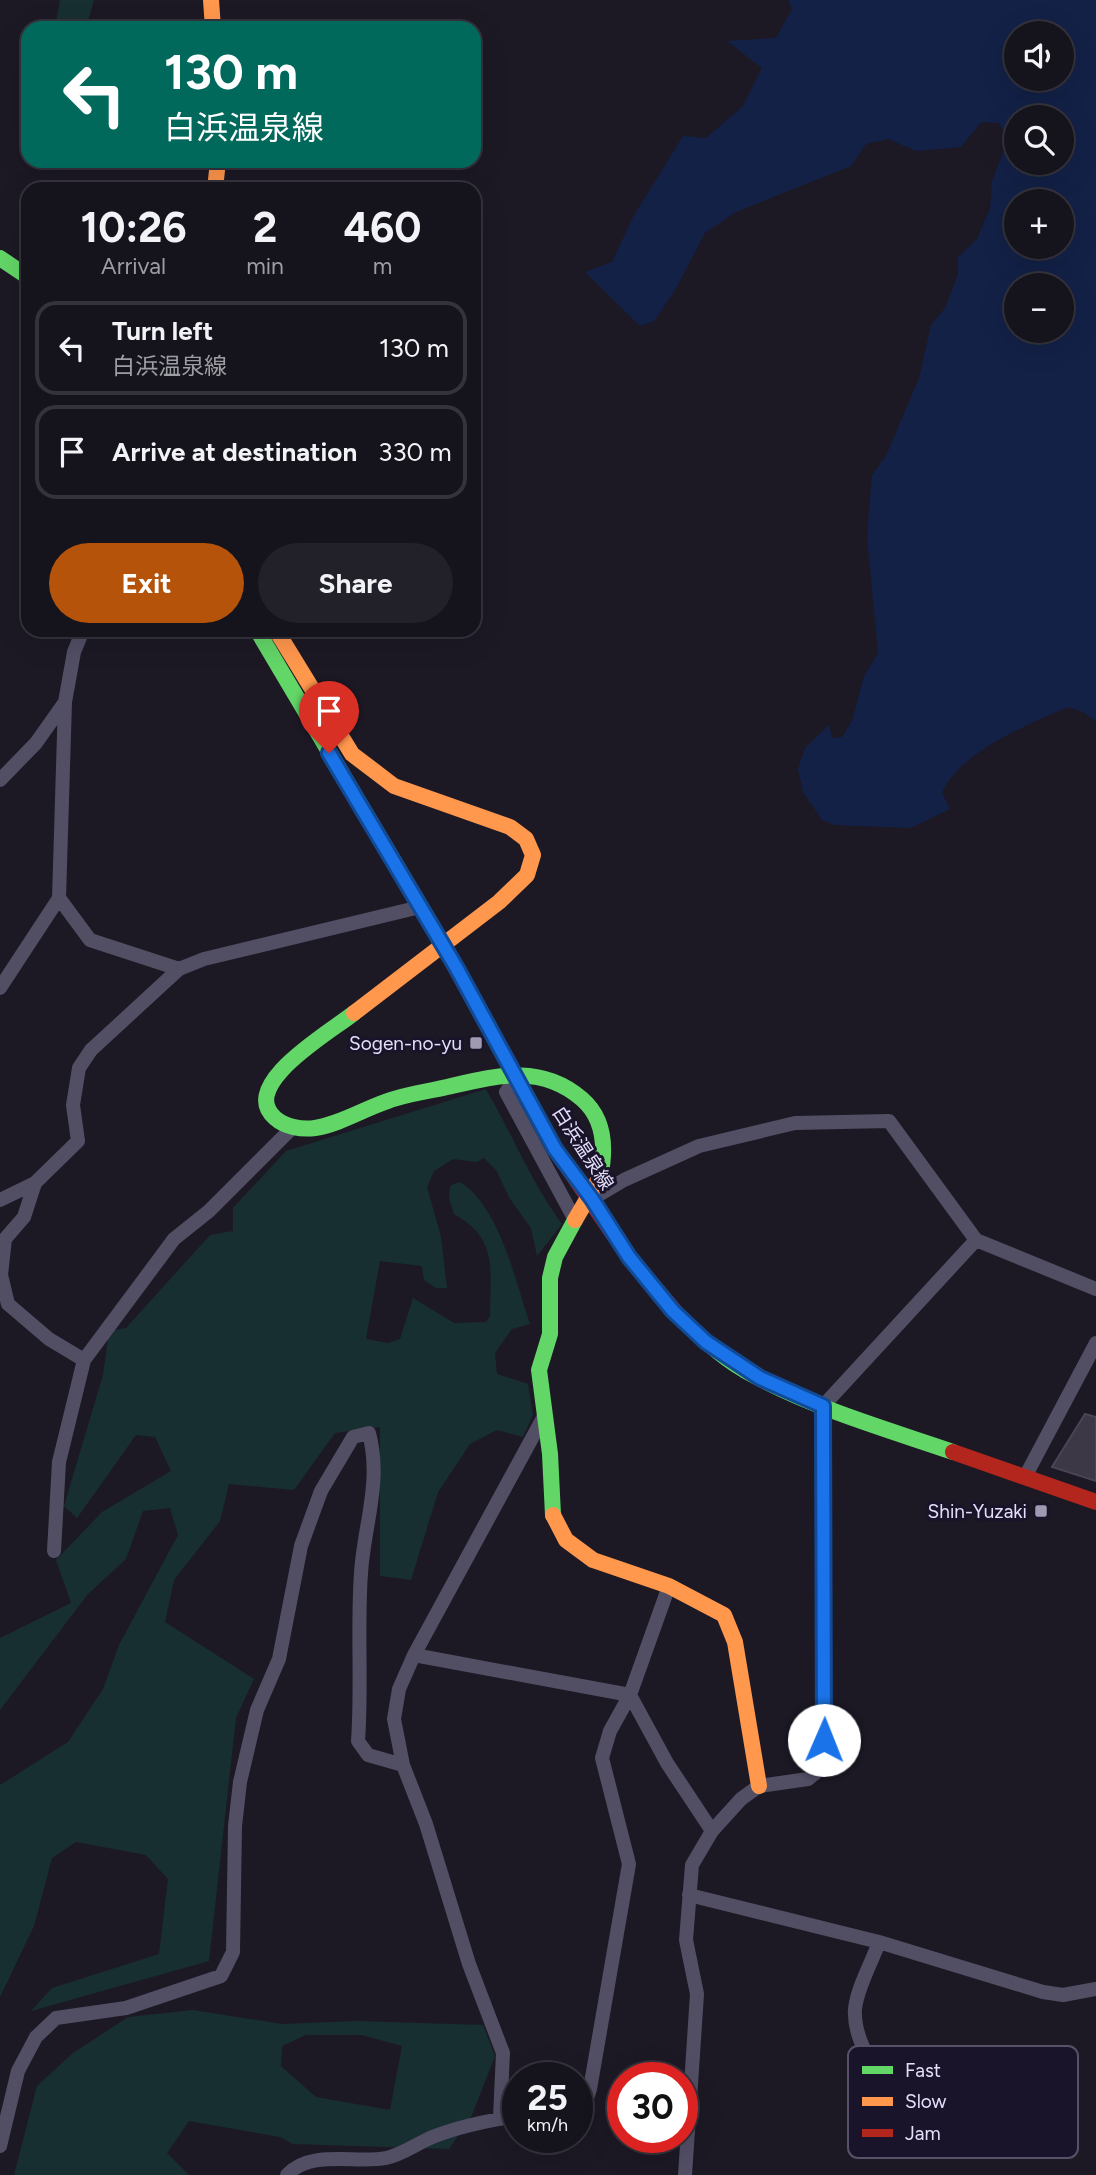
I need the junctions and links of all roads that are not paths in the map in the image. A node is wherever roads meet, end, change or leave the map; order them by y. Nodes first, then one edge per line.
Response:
1 (211, 0) edge
2 (212, 21) edge
3 (0, 258) edge
4 (21, 272) edge
5 (80, 637) edge
6 (261, 637) edge
7 (280, 637) edge
8 (65, 702) junction
9 (0, 780) edge
10 (59, 898) junction
11 (420, 907) junction
12 (179, 969) junction
13 (0, 988) edge
14 (515, 1075) junction
15 (292, 1128) junction
16 (36, 1182) junction
17 (592, 1199) junction
18 (0, 1200) edge
19 (575, 1220) junction
20 (976, 1240) junction
21 (1096, 1289) edge
22 (1096, 1343) edge
23 (84, 1360) junction
24 (823, 1406) junction
25 (542, 1418) junction
26 (1025, 1477) junction
27 (1096, 1502) edge
28 (54, 1551) dead end
29 (669, 1586) junction
30 (414, 1655) junction
31 (630, 1695) junction
32 (403, 1765) junction
33 (760, 1786) junction
34 (712, 1831) junction
35 (689, 1895) junction
36 (879, 1942) junction
37 (1096, 1989) edge
38 (864, 2046) edge
39 (593, 2072) edge
40 (500, 2117) joint
41 (0, 2146) edge
42 (287, 2175) edge
43 (685, 2175) edge

1 - 2 street
3 - 4 street
5 - 8 street
6 - 11 street, 白浜温泉線
7 - 15 street
8 - 9 street
8 - 10 street
10 - 12 street
10 - 13 street
11 - 12 street
11 - 14 street, 白浜温泉線, bridge
12 - 16 street
14 - 15 street
14 - 17 street, 白浜温泉線
14 - 19 street
14 - 19 street, bridge
15 - 23 street
16 - 18 street
16 - 23 street
17 - 20 street
17 - 24 street, 白浜温泉線
19 - 25 street
20 - 21 street
20 - 24 street
22 - 26 street
23 - 28 street
24 - 26 street, 白浜温泉線
24 - 33 street
25 - 29 street
25 - 30 street
26 - 27 street, 白浜温泉線
29 - 31 street
29 - 33 street
30 - 31 street
30 - 32 street
31 - 34 street
31 - 39 street
32 - 40 street
32 - 41 street
33 - 34 street
34 - 35 street
35 - 36 street
35 - 43 street
36 - 37 street
36 - 38 street
40 - 42 street

